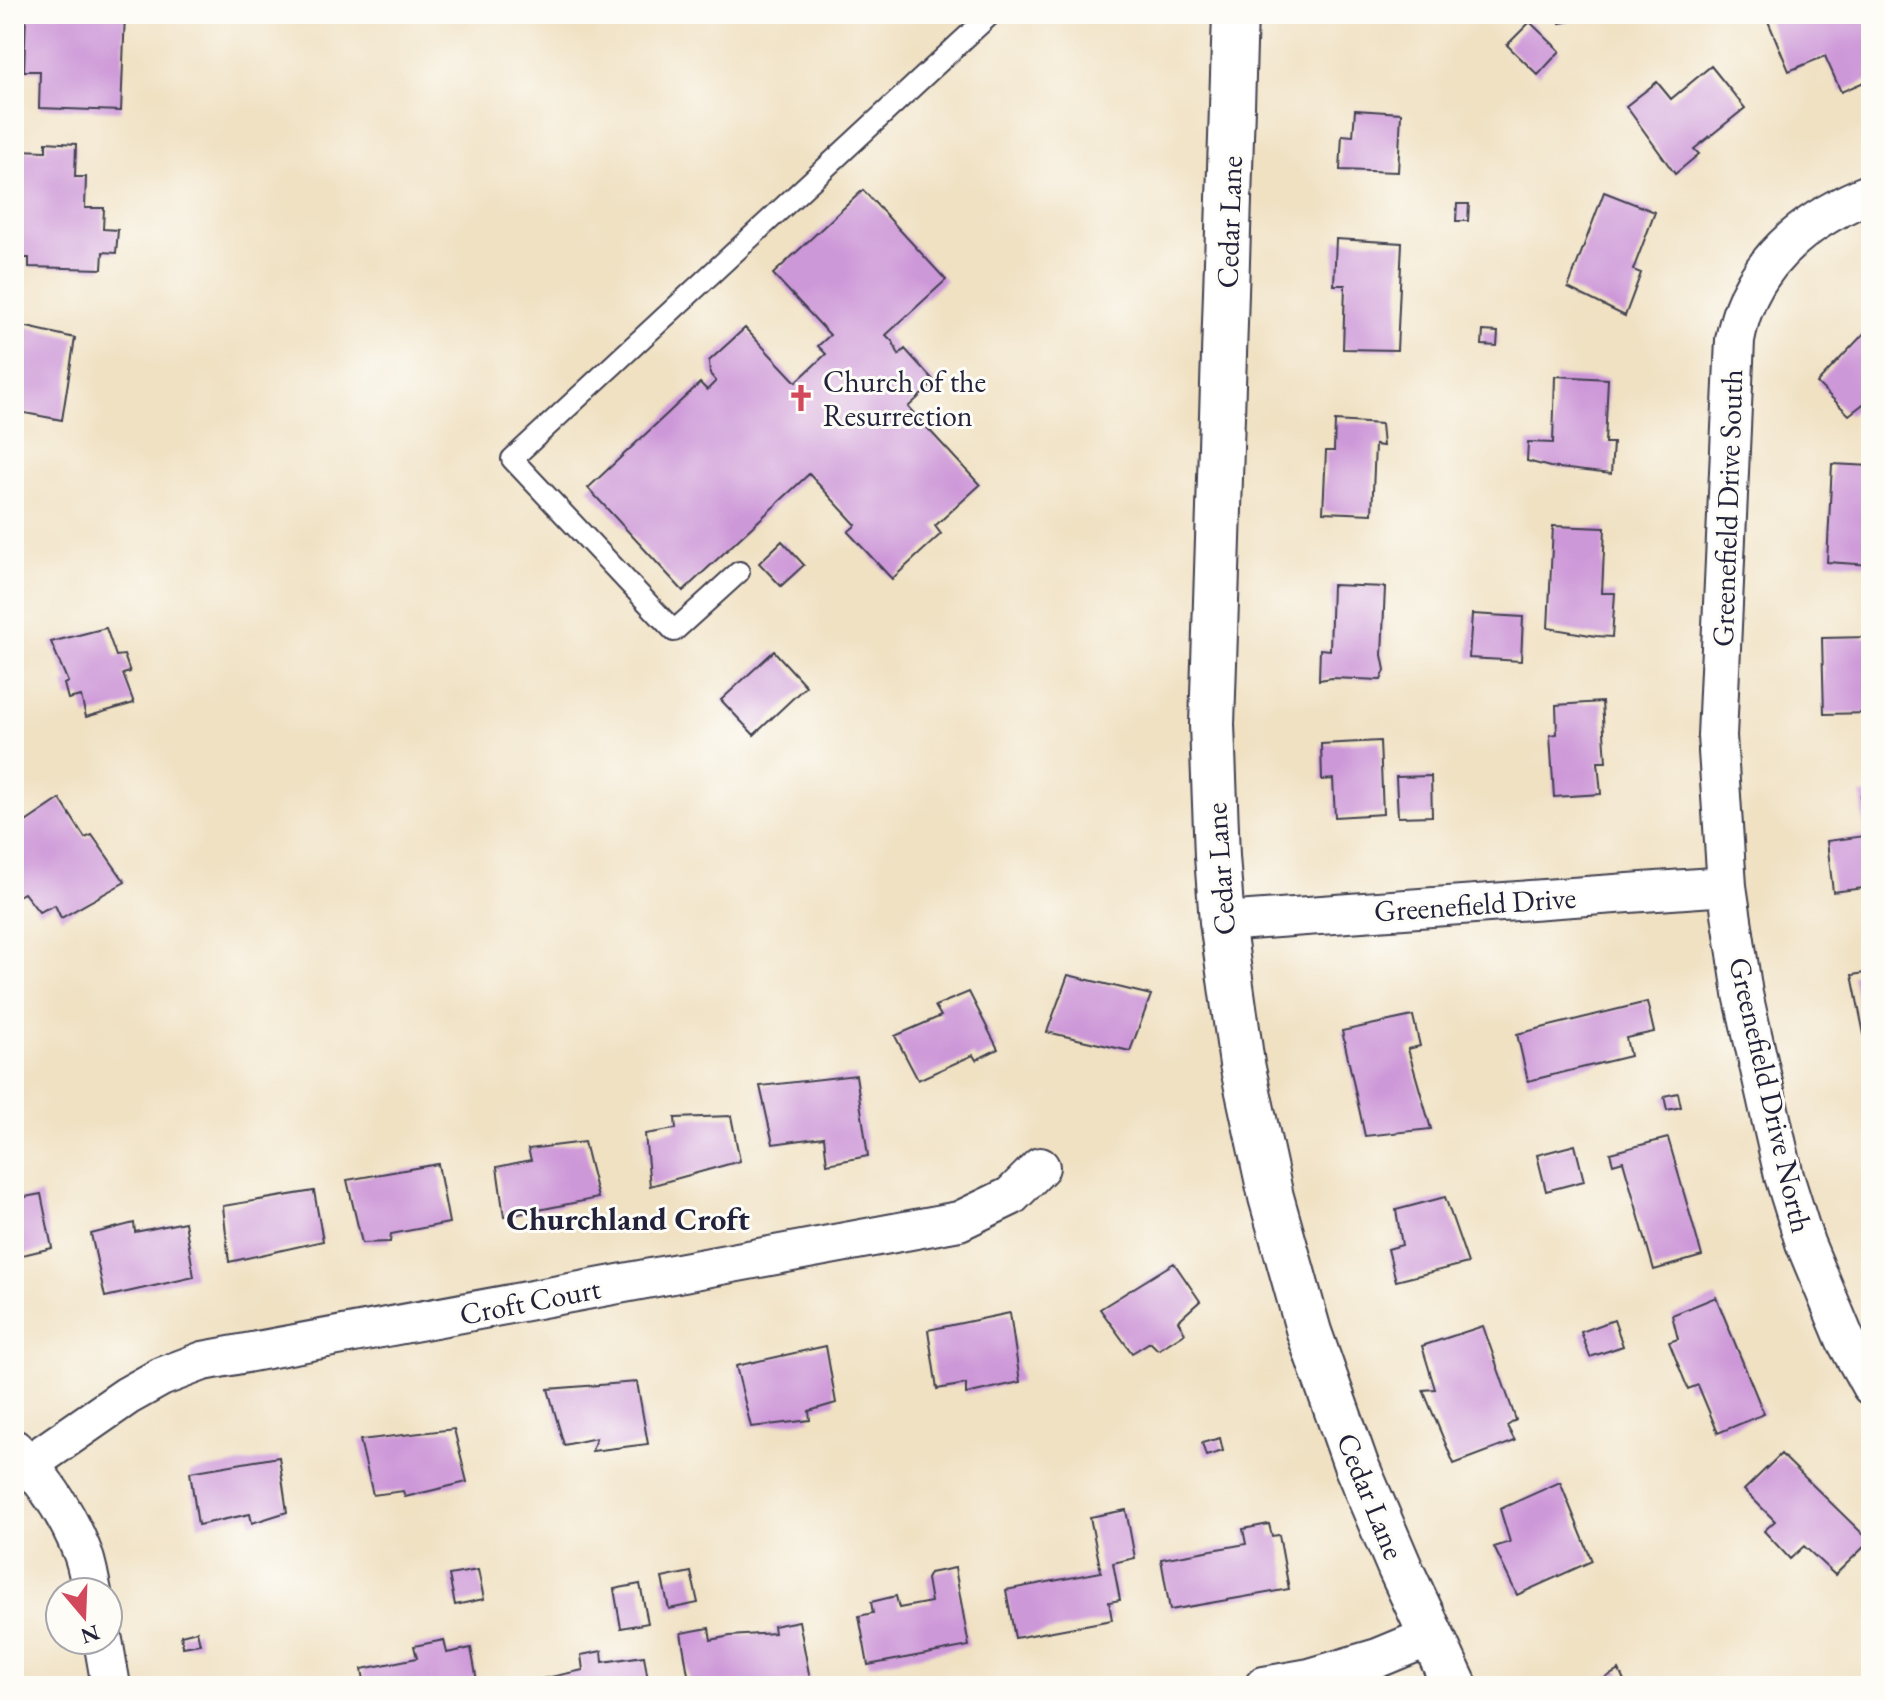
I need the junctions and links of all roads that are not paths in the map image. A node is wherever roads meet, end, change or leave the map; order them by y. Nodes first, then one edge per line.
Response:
1 (991, 14) edge
2 (1235, 14) edge
3 (1871, 193) edge
4 (739, 572) dead end
5 (1727, 886) junction
6 (1222, 922) junction
7 (1040, 1167) dead end
8 (1871, 1386) edge
9 (22, 1456) edge
10 (88, 1576) edge
11 (1431, 1636) junction
12 (106, 1656) edge
13 (111, 1686) edge
14 (1264, 1686) edge
15 (1455, 1686) edge

1 - 4 lane
2 - 6 main road, Cedar Lane
3 - 5 street, Greenefield Drive South
5 - 6 street, Greenefield Drive
5 - 8 street, Greenefield Drive North
6 - 11 main road, Cedar Lane
7 - 9 street, Croft Court
9 - 10 street
11 - 14 street
11 - 15 main road, Cedar Lane
12 - 13 street

